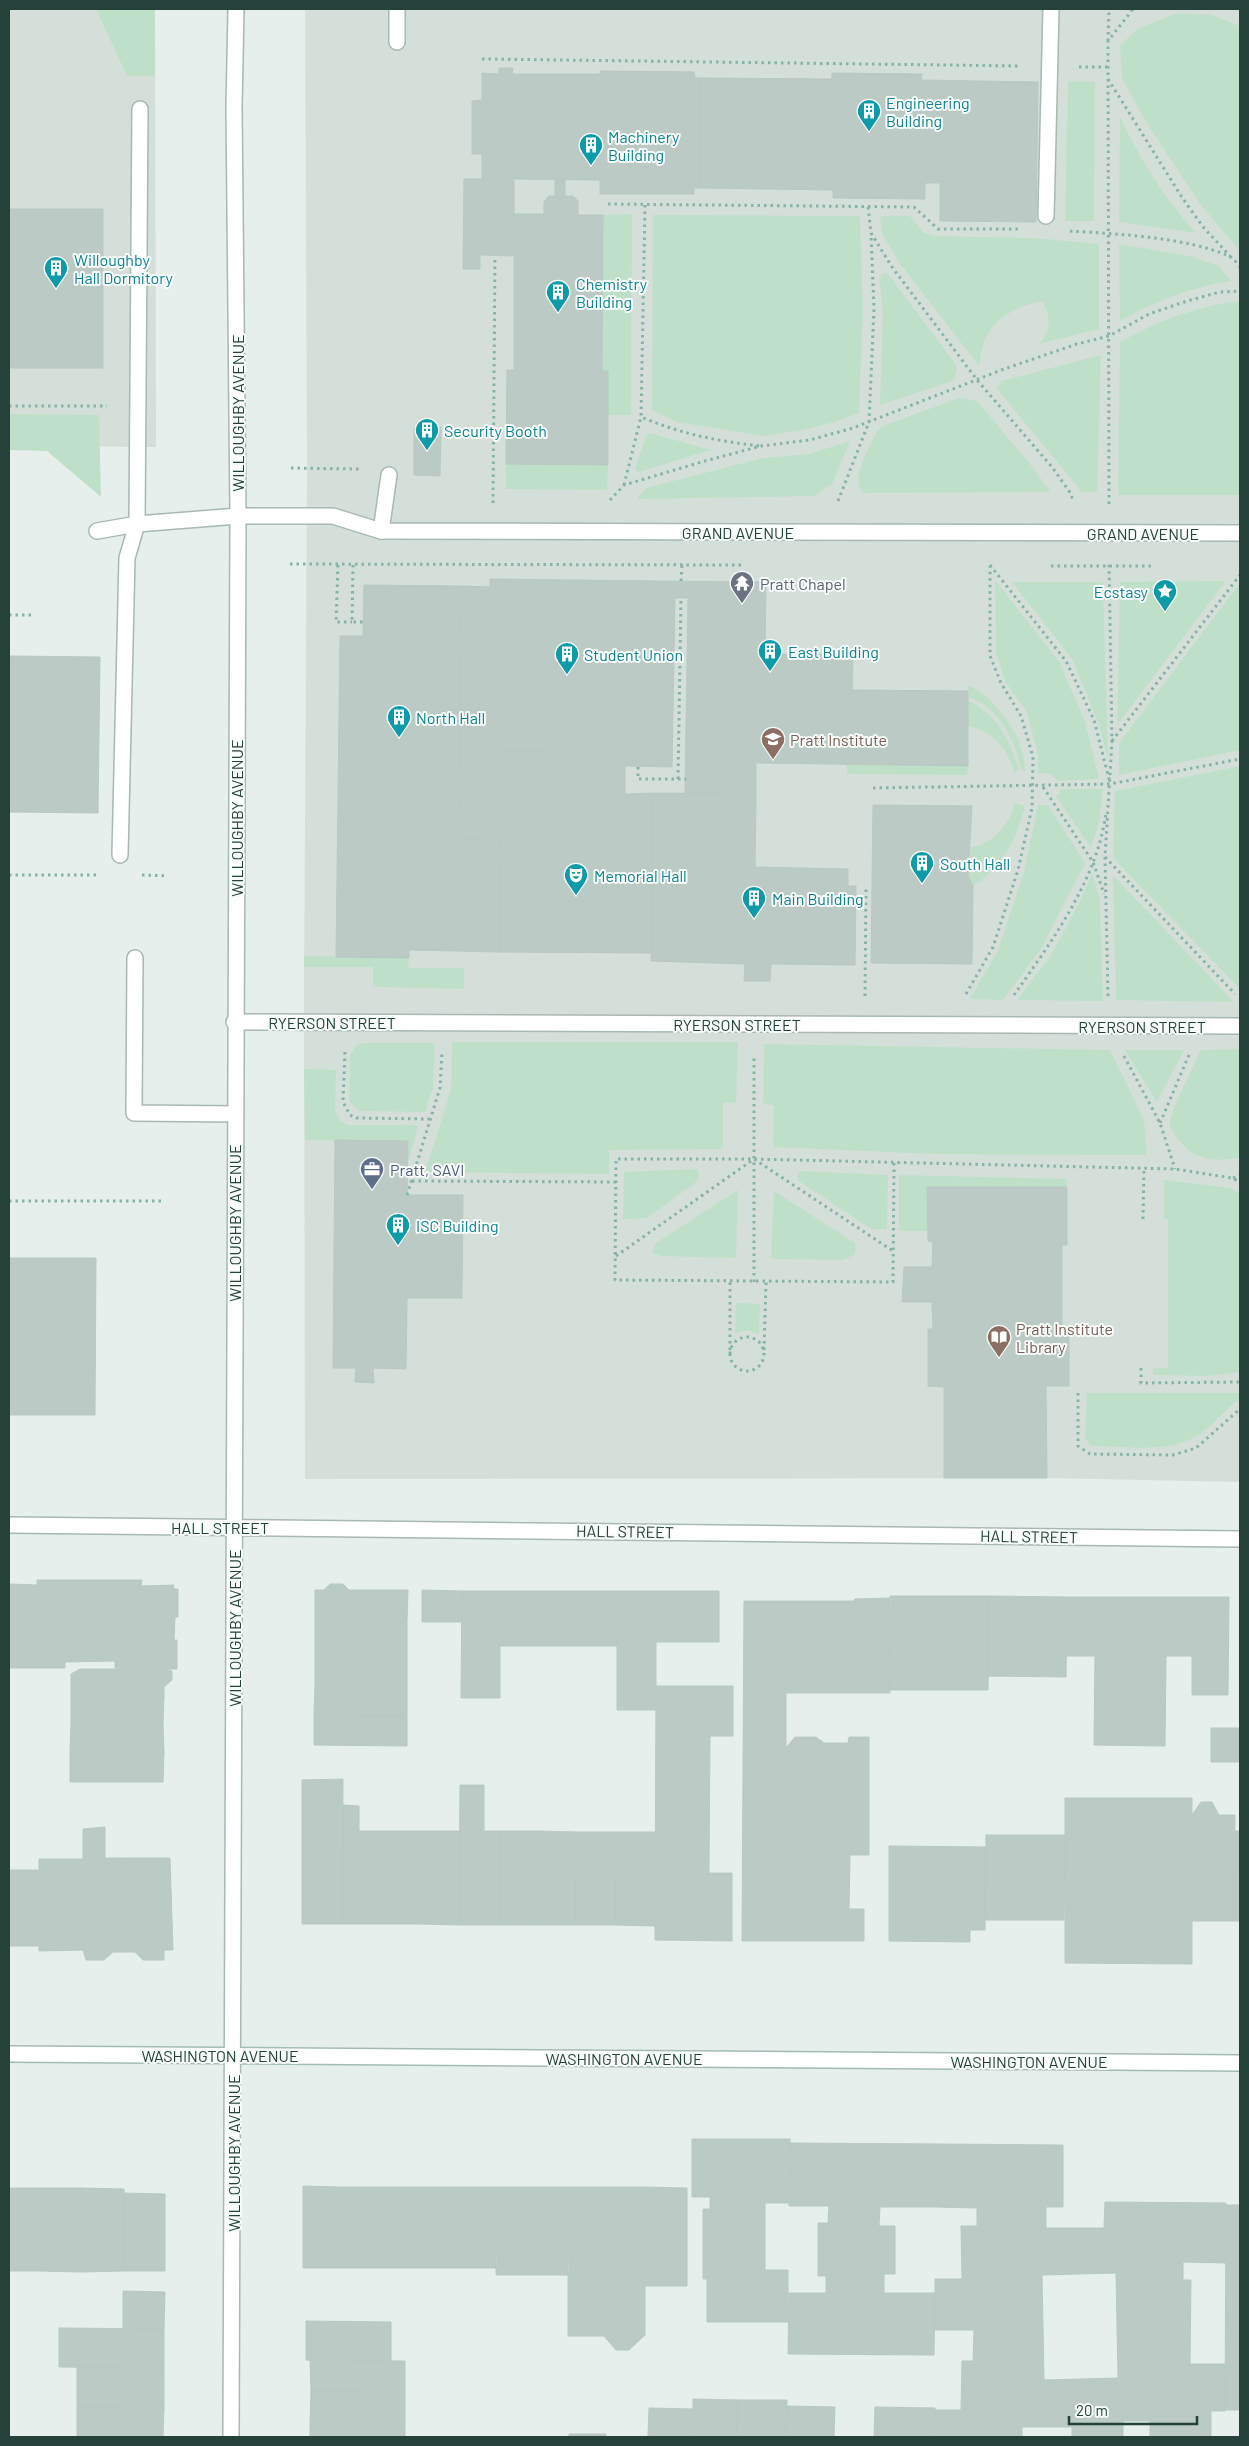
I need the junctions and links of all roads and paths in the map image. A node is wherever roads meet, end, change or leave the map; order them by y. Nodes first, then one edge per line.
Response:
1 (236, 9) edge
2 (397, 9) edge
3 (1051, 9) edge
4 (1109, 9) edge
5 (1133, 9) edge
6 (1108, 41) junction
7 (397, 42) dead end
8 (482, 58) dead end
9 (1050, 66) junction
10 (1108, 67) junction
11 (140, 109) dead end
12 (608, 204) dead end
13 (644, 205) junction
14 (1046, 216) dead end
15 (871, 233) junction
16 (495, 256) dead end
17 (1231, 257) dead end
18 (1240, 291) edge
19 (977, 380) junction
20 (9, 406) edge
21 (138, 406) junction
22 (641, 416) junction
23 (870, 422) junction
24 (761, 446) junction
25 (291, 468) dead end
26 (360, 469) dead end
27 (389, 475) dead end
28 (624, 485) junction
29 (608, 502) dead end
30 (493, 506) dead end
31 (1076, 506) dead end
32 (835, 510) dead end
33 (238, 516) junction
34 (136, 524) junction
35 (97, 531) dead end
36 (381, 531) junction
37 (1240, 533) edge
38 (290, 564) dead end
39 (338, 565) junction
40 (353, 565) junction
41 (682, 565) junction
42 (748, 565) dead end
43 (980, 565) dead end
44 (990, 565) junction
45 (995, 565) dead end
46 (1050, 566) dead end
47 (1156, 566) dead end
48 (1240, 575) edge
49 (681, 581) dead end
50 (681, 598) dead end
51 (9, 615) edge
52 (33, 615) dead end
53 (352, 622) junction
54 (363, 622) dead end
55 (1112, 741) dead end
56 (1240, 758) edge
57 (638, 767) dead end
58 (678, 779) junction
59 (686, 779) dead end
60 (1110, 784) junction
61 (1033, 786) junction
62 (1043, 787) junction
63 (873, 788) dead end
64 (120, 855) dead end
65 (1105, 857) dead end
66 (1093, 862) junction
67 (9, 875) edge
68 (106, 875) dead end
69 (136, 875) dead end
70 (168, 876) dead end
71 (866, 886) dead end
72 (1106, 898) dead end
73 (135, 958) dead end
74 (964, 997) dead end
75 (1011, 999) dead end
76 (1240, 1000) edge
77 (865, 1004) dead end
78 (234, 1022) junction
79 (346, 1022) junction
80 (1108, 1026) junction
81 (1201, 1026) junction
82 (1240, 1026) edge
83 (754, 1049) dead end
84 (442, 1060) dead end
85 (234, 1114) junction
86 (430, 1119) junction
87 (1160, 1123) junction
88 (754, 1159) junction
89 (894, 1163) junction
90 (1144, 1168) junction
91 (1175, 1169) junction
92 (1240, 1175) edge
93 (1232, 1178) junction
94 (412, 1181) junction
95 (616, 1182) junction
96 (1240, 1182) edge
97 (407, 1195) dead end
98 (9, 1201) edge
99 (164, 1201) dead end
100 (1143, 1219) dead end
101 (893, 1251) junction
102 (615, 1256) junction
103 (730, 1282) junction
104 (754, 1282) junction
105 (766, 1282) junction
106 (730, 1353) junction
107 (764, 1356) junction
108 (1141, 1368) dead end
109 (1240, 1382) edge
110 (1078, 1393) dead end
111 (1240, 1409) edge
112 (9, 1525) edge
113 (234, 1527) junction
114 (1240, 1539) edge
115 (9, 2054) edge
116 (233, 2055) junction
117 (1240, 2063) edge
118 (232, 2437) edge

1 - 33 street, WILLOUGHBY AVENUE
2 - 7 street
3 - 9 street
4 - 6 path
5 - 6 path
6 - 10 path
8 - 9 path
9 - 10 path
9 - 14 street
10 - 17 path
11 - 21 street
12 - 13 path
13 - 15 path
13 - 22 path
15 - 19 path
15 - 23 path
16 - 30 path
18 - 19 path
19 - 23 path
19 - 31 path
20 - 21 path
21 - 34 street
22 - 24 path
22 - 28 path
23 - 24 path
23 - 32 path
24 - 28 path
25 - 26 path
27 - 36 street
28 - 29 path
33 - 34 street, GRAND AVENUE
33 - 36 street, GRAND AVENUE
33 - 78 street, WILLOUGHBY AVENUE
34 - 35 street, GRAND AVENUE
34 - 64 street
36 - 37 street, GRAND AVENUE
38 - 39 path
39 - 40 path
39 - 53 path
40 - 41 path
40 - 53 path
41 - 42 path
41 - 49 path
43 - 44 path
44 - 45 path
44 - 60 path
44 - 61 path
46 - 47 path
48 - 55 path
50 - 58 path
51 - 52 path
53 - 54 path
56 - 60 path
57 - 58 path
58 - 59 path
60 - 62 path
60 - 66 path
61 - 62 path
61 - 63 path
61 - 74 path
62 - 66 path
65 - 76 path
66 - 72 path
66 - 75 path
67 - 68 path
69 - 70 path
71 - 77 path
73 - 85 street
78 - 79 street, RYERSON STREET
78 - 85 street, WILLOUGHBY AVENUE
79 - 80 street, RYERSON STREET
79 - 86 path
80 - 81 street, RYERSON STREET
80 - 87 path
81 - 82 street, RYERSON STREET
81 - 87 path
83 - 88 path
84 - 86 path
85 - 113 street, WILLOUGHBY AVENUE
86 - 94 path
87 - 91 path
88 - 89 path
88 - 95 path
88 - 101 path
88 - 102 path
88 - 104 path
89 - 90 path
89 - 101 path
90 - 91 path
90 - 100 path
91 - 93 path
92 - 93 path
93 - 96 path
94 - 95 path
94 - 97 path
95 - 102 path
98 - 99 path
101 - 105 path
102 - 103 path
103 - 104 path
103 - 106 path
104 - 105 path
105 - 107 path
106 - 107 path
106 - 107 path
108 - 109 path
110 - 111 path
112 - 113 street, HALL STREET
113 - 114 street, HALL STREET
113 - 116 street, WILLOUGHBY AVENUE
115 - 116 street, WASHINGTON AVENUE
116 - 117 street, WASHINGTON AVENUE
116 - 118 street, WILLOUGHBY AVENUE

